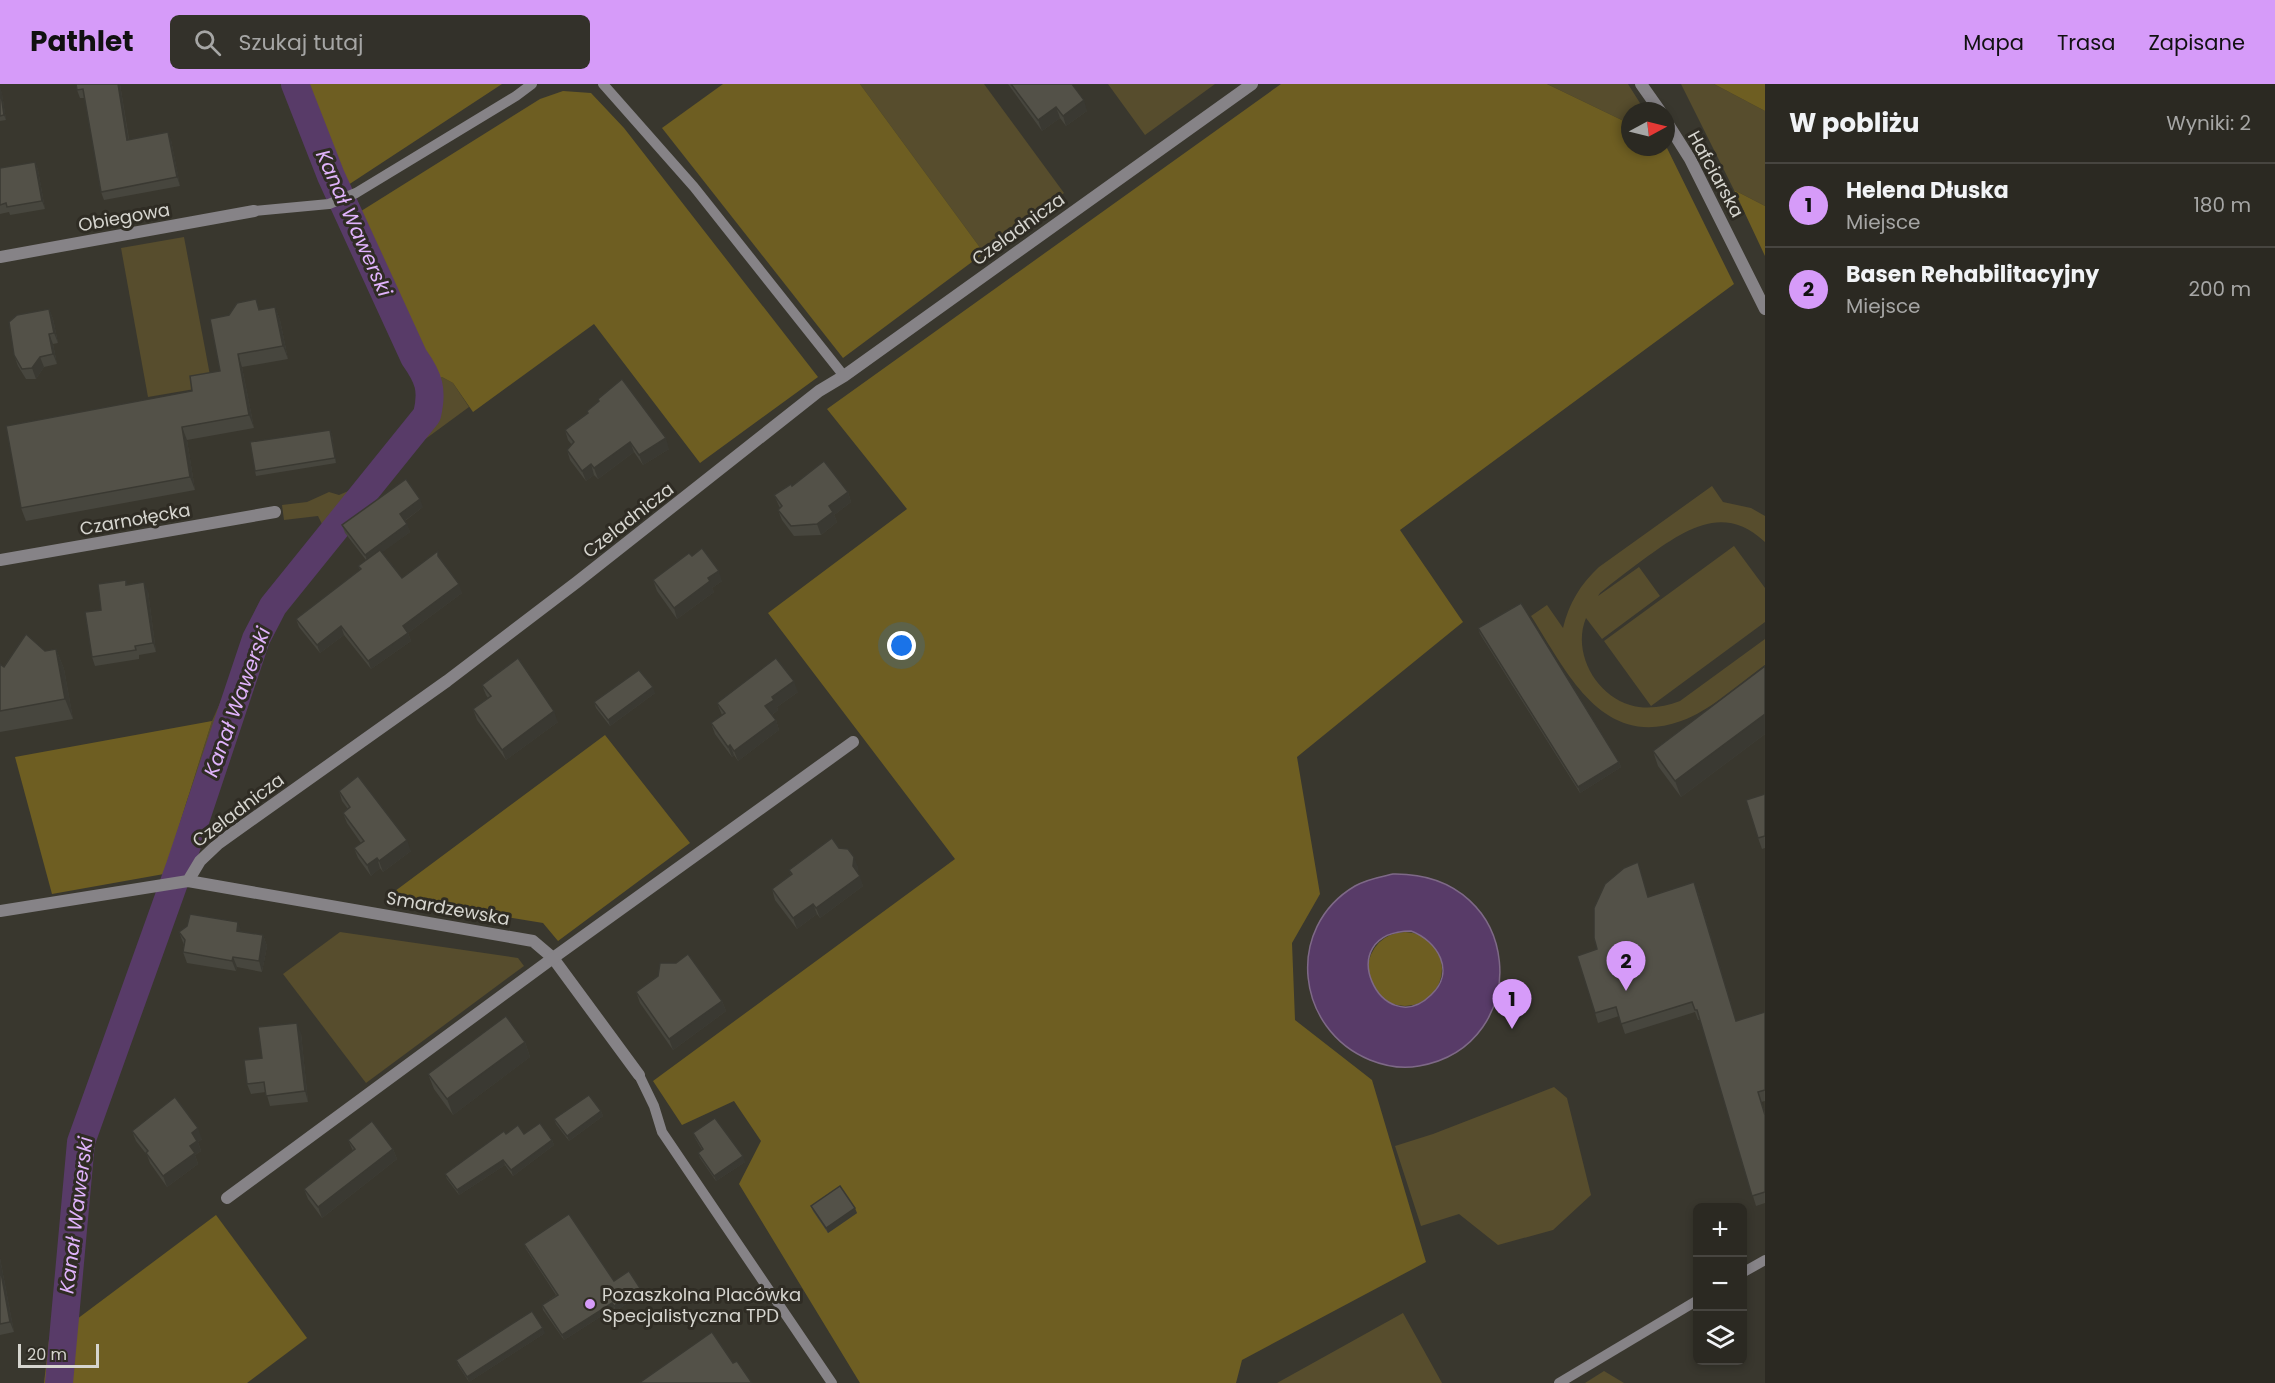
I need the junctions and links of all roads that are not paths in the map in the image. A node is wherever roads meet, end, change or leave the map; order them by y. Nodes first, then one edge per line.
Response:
1 (532, 84) edge
2 (603, 84) edge
3 (1252, 84) edge
4 (1641, 84) edge
5 (1653, 102) edge
6 (1675, 135) edge
7 (254, 211) joint
8 (0, 257) edge
9 (1765, 309) edge
10 (844, 376) junction
11 (275, 512) dead end
12 (0, 560) edge
13 (853, 742) dead end
14 (184, 882) junction
15 (0, 911) edge
16 (553, 958) junction
17 (639, 1075) joint
18 (227, 1198) dead end
19 (1765, 1260) edge
20 (1747, 1271) edge
21 (1693, 1303) edge
22 (832, 1383) edge
23 (1559, 1383) edge

1 - 7 lane
2 - 10 lane
3 - 10 street, Czeladnicza
4 - 5 street
6 - 9 street, Hafciarska
7 - 8 street, Obiegowa
10 - 14 street, Czeladnicza
11 - 12 street, Czarnołęcka
13 - 16 street
14 - 15 street
14 - 16 street, Smardzewska
16 - 17 street, Smardzewska
16 - 18 street
17 - 22 lane
19 - 20 lane
21 - 23 lane

